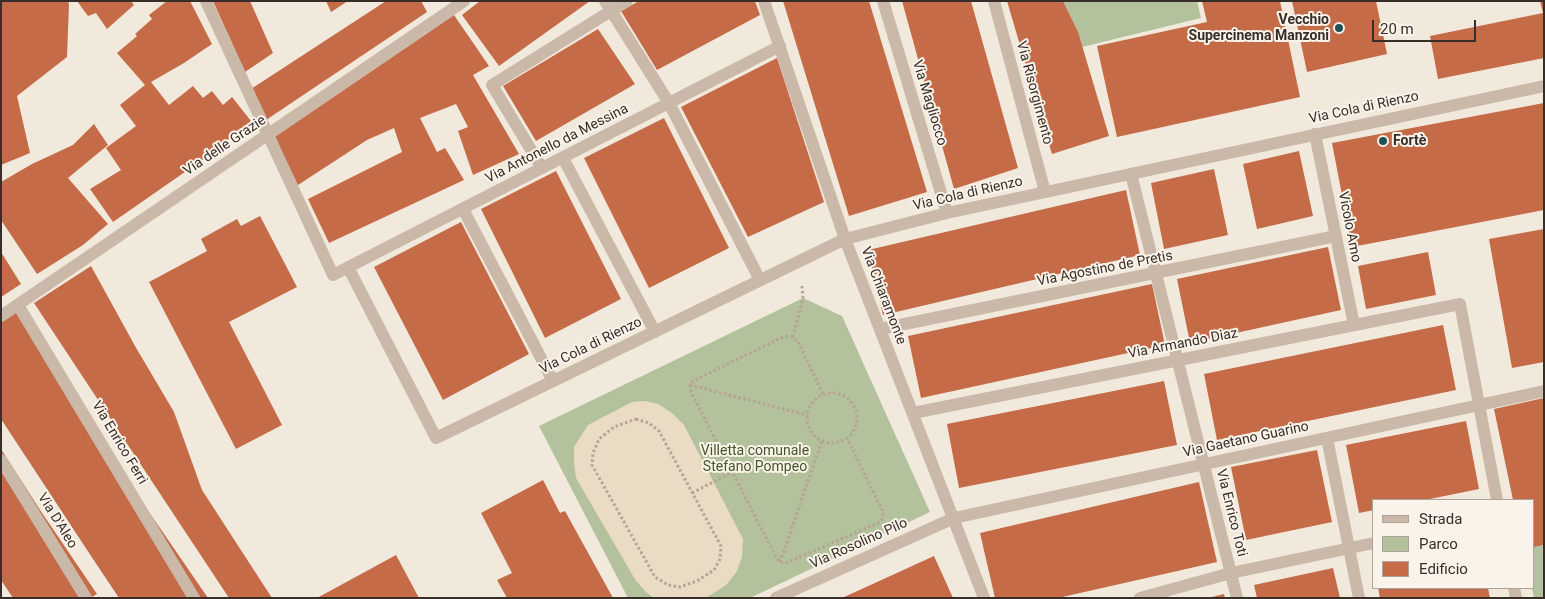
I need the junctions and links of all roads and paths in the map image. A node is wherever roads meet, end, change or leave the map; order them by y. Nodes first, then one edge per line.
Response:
1 (206, 1) edge
2 (464, 1) edge
3 (627, 1) edge
4 (764, 1) edge
5 (883, 1) edge
6 (994, 1) edge
7 (450, 6) edge
8 (608, 6) edge
9 (780, 46) junction
10 (1544, 86) edge
11 (669, 103) junction
12 (1315, 134) junction
13 (267, 136) junction
14 (563, 158) junction
15 (542, 168) junction
16 (1130, 174) junction
17 (1045, 192) junction
18 (463, 209) junction
19 (947, 213) junction
20 (1336, 236) junction
21 (845, 239) junction
22 (799, 261) junction
23 (348, 267) junction
24 (1155, 274) junction
25 (760, 280) junction
26 (18, 305) junction
27 (1, 316) edge
28 (1354, 325) junction
29 (880, 329) junction
30 (655, 332) junction
31 (793, 337) junction
32 (1177, 360) junction
33 (553, 381) junction
34 (690, 385) junction
35 (1544, 391) edge
36 (823, 394) junction
37 (1478, 405) junction
38 (913, 413) junction
39 (807, 414) junction
40 (847, 438) junction
41 (1327, 438) junction
42 (822, 441) junction
43 (1, 460) edge
44 (1203, 464) junction
45 (732, 472) junction
46 (692, 493) junction
47 (1497, 499) edge
48 (954, 518) junction
49 (1372, 543) edge
50 (1350, 548) junction
51 (780, 562) junction
52 (1231, 573) junction
53 (86, 598) edge
54 (194, 598) edge
55 (776, 598) edge
56 (984, 598) edge
57 (1140, 598) edge
58 (1237, 598) edge
59 (1359, 598) edge

1 - 13 street, Via Antonello da Messina
2 - 7 street, Via delle Grazie
3 - 8 street
4 - 9 street, Via Chiaramonte
5 - 19 street, Via Magliocco
6 - 17 street, Via Risorgimento
7 - 13 street, Via delle Grazie
8 - 11 street
8 - 15 street
9 - 11 street, Via Antonello da Messina
9 - 21 street, Via Chiaramonte
10 - 12 street, Via Cola di Rienzo
11 - 14 street, Via Antonello da Messina
11 - 25 street
12 - 16 street, Via Cola di Rienzo
12 - 20 street, Vicolo Amo
13 - 23 street, Via Antonello da Messina
13 - 26 street, Via delle Grazie
14 - 15 street, Via Antonello da Messina
14 - 30 street
15 - 18 street, Via Antonello da Messina
16 - 17 street, Via Cola di Rienzo
16 - 24 street, Via Enrico Toti
17 - 19 street, Via Cola di Rienzo
18 - 23 street, Via Antonello da Messina
18 - 33 street
19 - 21 street, Via Cola di Rienzo
20 - 24 street, Via Agostino de Pretis
20 - 28 street, Vicolo Amo
21 - 22 street, Via Cola di Rienzo
21 - 29 street, Via Chiaramonte
22 - 25 street, Via Cola di Rienzo
22 - 31 path
23 - 33 street, Via Cola di Rienzo
24 - 29 street, Via Agostino de Pretis
24 - 32 street, Via Enrico Toti
25 - 30 street, Via Cola di Rienzo
26 - 27 street, Via delle Grazie
26 - 54 street, Via Enrico Ferri
28 - 32 street, Via Armando Diaz
28 - 37 street, Via Armando Diaz
29 - 38 street, Via Chiaramonte
30 - 33 street, Via Cola di Rienzo
31 - 34 path
31 - 36 path
32 - 38 street, Via Armando Diaz
32 - 44 street, Via Enrico Toti
34 - 39 path
34 - 45 path
35 - 37 street, Via Gaetano Guarino
36 - 39 path
36 - 40 path
37 - 41 street, Via Gaetano Guarino
37 - 47 street
38 - 48 street, Via Chiaramonte
39 - 42 path
40 - 42 path
40 - 51 path
41 - 44 street, Via Gaetano Guarino
41 - 50 street
42 - 51 path
43 - 53 street, Via D'Aleo
44 - 48 street, Via Gaetano Guarino
44 - 52 street, Via Enrico Toti
45 - 46 path
45 - 51 path
46 - 46 path
48 - 55 street, Via Rosolino Pilo
48 - 56 street, Via Chiaramonte
49 - 50 street
50 - 52 street
50 - 59 street
52 - 57 street
52 - 58 street, Via Enrico Toti

